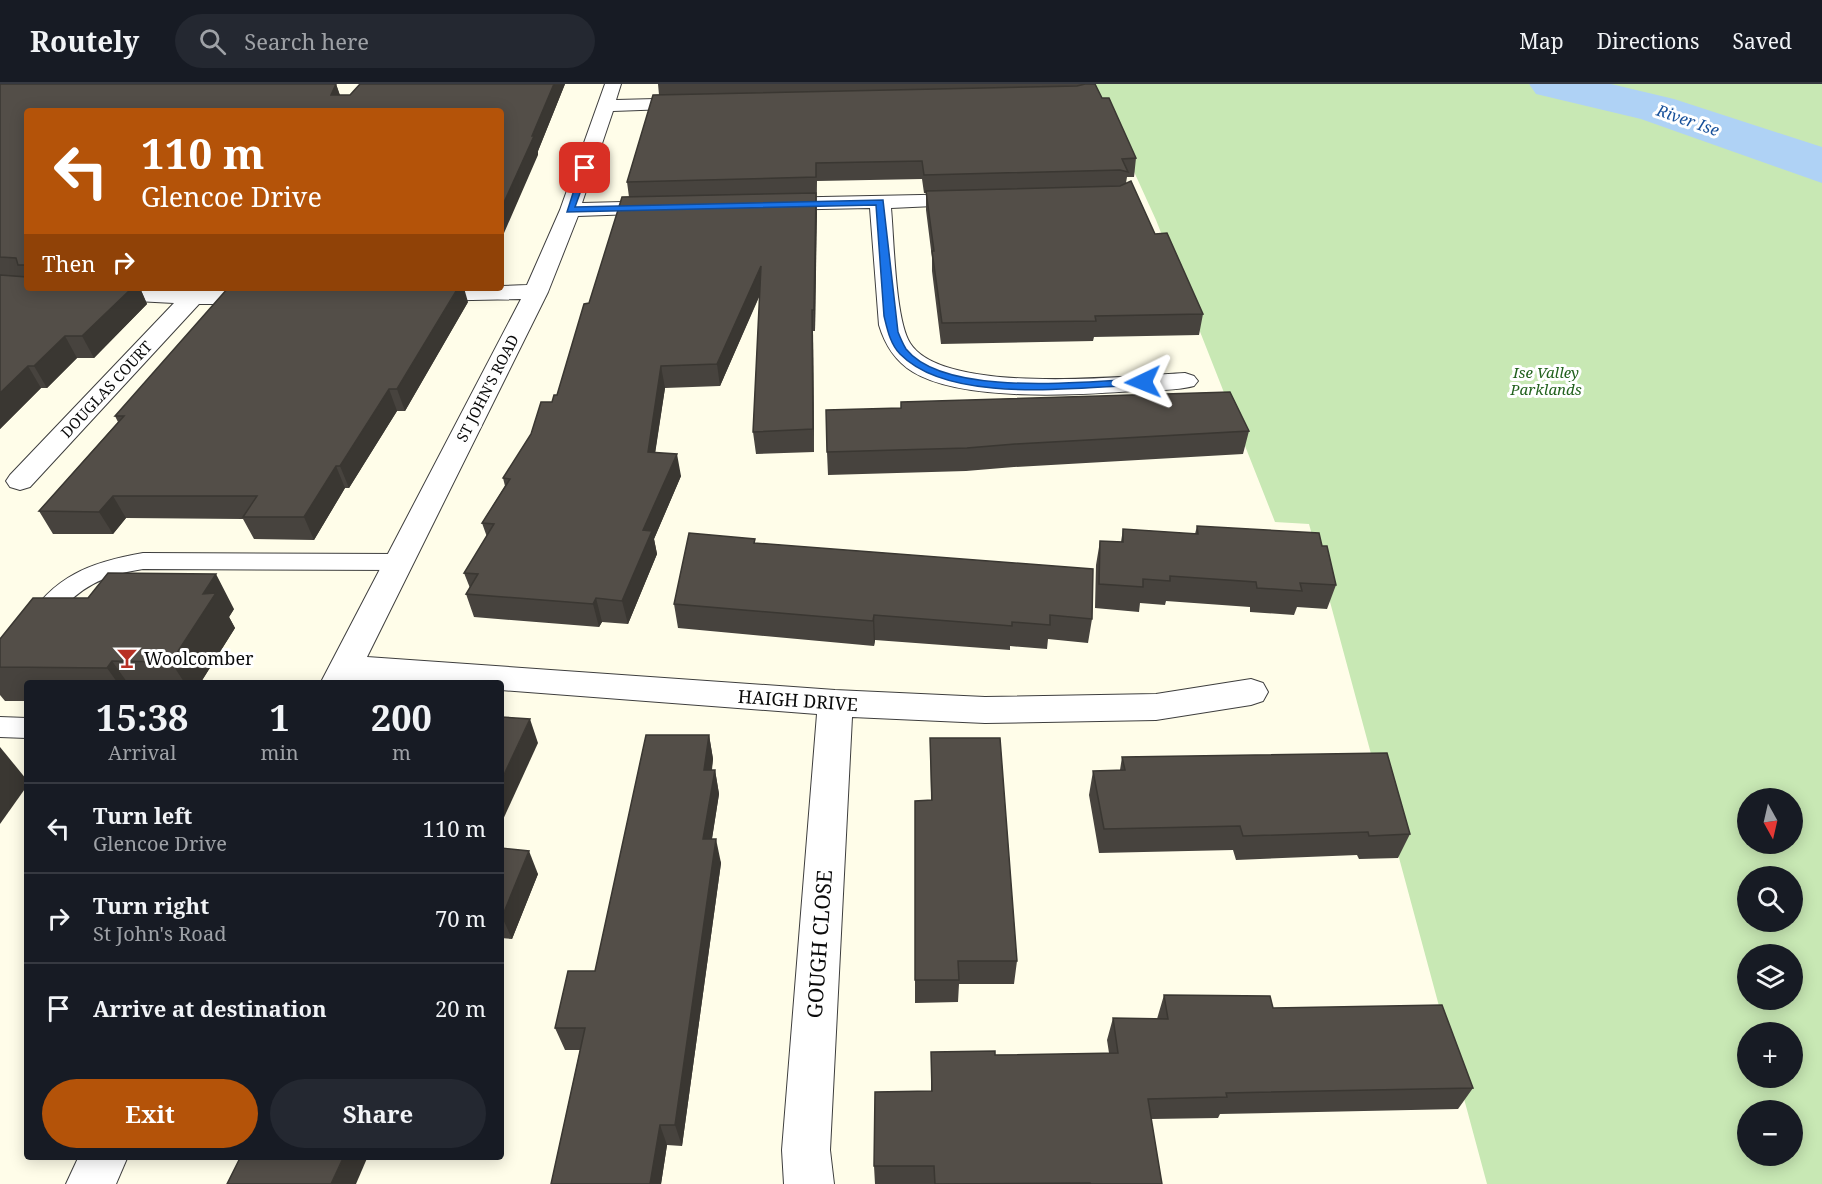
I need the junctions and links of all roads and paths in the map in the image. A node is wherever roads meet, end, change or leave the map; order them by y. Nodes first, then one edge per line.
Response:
1 (610, 95) edge
2 (710, 103) edge
3 (987, 200) edge
4 (880, 202) junction
5 (748, 205) edge
6 (678, 207) edge
7 (570, 210) junction
8 (78, 291) edge
9 (536, 291) junction
10 (400, 295) edge
11 (289, 296) edge
12 (193, 297) junction
13 (1185, 381) dead end
14 (20, 481) dead end
15 (400, 562) junction
16 (27, 636) edge
17 (341, 676) edge
18 (1251, 692) dead end
19 (835, 703) junction
20 (0, 727) edge
21 (24, 728) edge
22 (102, 1160) edge
23 (91, 1184) edge
24 (809, 1184) edge

1 - 2 street
1 - 7 street, ST JOHN'S ROAD
3 - 4 street
4 - 5 street
4 - 13 street
6 - 7 street
7 - 9 street, ST JOHN'S ROAD
8 - 12 street
9 - 10 street
9 - 15 street, ST JOHN'S ROAD
11 - 12 street
12 - 14 street, DOUGLAS COURT
15 - 16 lane
15 - 17 street, ST JOHN'S ROAD
17 - 19 street, HAIGH DRIVE
18 - 19 street, HAIGH DRIVE
19 - 24 street, GOUGH CLOSE
20 - 21 lane
22 - 23 street

